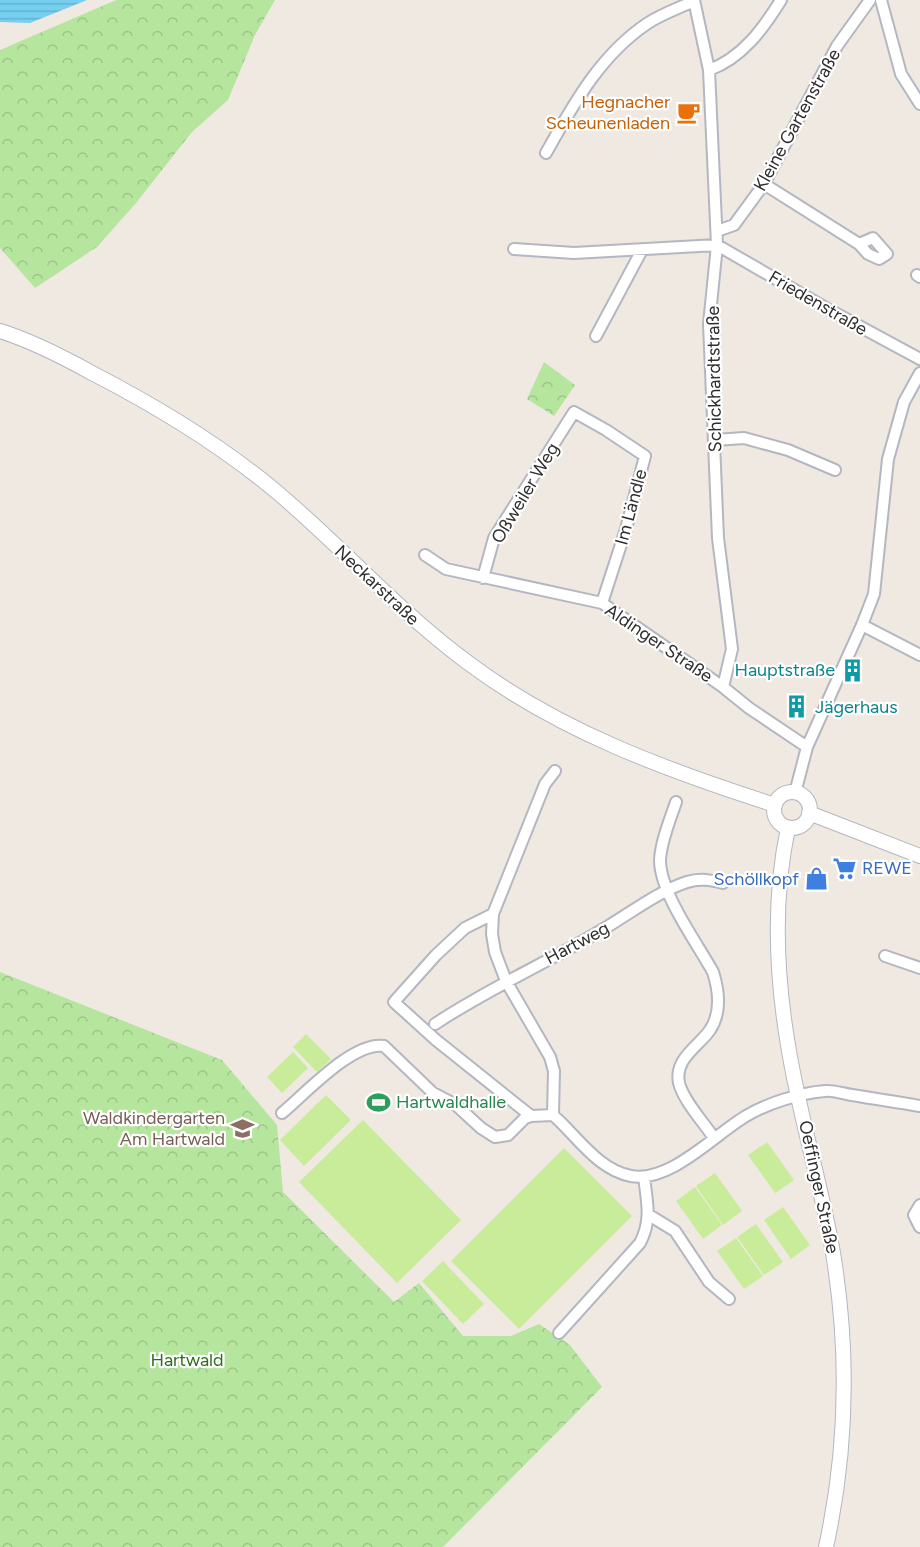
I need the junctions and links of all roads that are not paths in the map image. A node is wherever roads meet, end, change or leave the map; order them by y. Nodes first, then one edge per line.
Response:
1 (782, 0) edge
2 (870, 0) edge
3 (881, 0) edge
4 (694, 1) edge
5 (709, 70) junction
6 (920, 104) edge
7 (546, 153) dead end
8 (764, 184) junction
9 (717, 231) junction
10 (859, 244) dead end
11 (717, 245) junction
12 (514, 249) dead end
13 (642, 250) junction
14 (0, 331) edge
15 (596, 336) dead end
16 (920, 359) edge
17 (920, 374) edge
18 (574, 412) joint
19 (715, 440) junction
20 (835, 470) dead end
21 (425, 555) dead end
22 (483, 578) junction
23 (602, 603) junction
24 (862, 625) junction
25 (920, 655) edge
26 (723, 687) junction
27 (807, 747) junction
28 (555, 771) dead end
29 (795, 793) junction
30 (676, 802) dead end
31 (775, 805) junction
32 (809, 813) junction
33 (788, 828) junction
34 (920, 856) edge
35 (723, 882) dead end
36 (667, 891) junction
37 (493, 914) junction
38 (885, 956) dead end
39 (920, 968) edge
40 (506, 981) junction
41 (435, 1024) dead end
42 (800, 1096) junction
43 (920, 1106) edge
44 (282, 1113) dead end
45 (553, 1115) junction
46 (531, 1116) junction
47 (714, 1138) junction
48 (644, 1178) junction
49 (920, 1205) edge
50 (649, 1215) junction
51 (920, 1227) edge
52 (729, 1299) dead end
53 (560, 1333) dead end
54 (826, 1547) edge

1 - 5 street
2 - 8 street, Kleine Gartenstraße
3 - 6 street
4 - 5 street, Schickhardtstraße
4 - 7 street
5 - 9 street, Schickhardtstraße
8 - 9 street, Kleine Gartenstraße
8 - 10 street
9 - 11 street, Schickhardtstraße
11 - 13 street
11 - 16 street, Friedenstraße
11 - 19 street, Schickhardtstraße
12 - 13 street
13 - 15 street
14 - 31 main road, Neckarstraße
17 - 24 street
18 - 22 street, Oßweiler Weg
18 - 23 street, Im Ländle
19 - 20 street
19 - 26 street, Schickhardtstraße
21 - 22 street, Aldinger Straße
22 - 23 street, Aldinger Straße
23 - 26 street, Aldinger Straße
24 - 25 street
24 - 27 street
26 - 27 street, Aldinger Straße
27 - 29 street
28 - 37 street
29 - 31 main road
29 - 32 main road
30 - 36 street
31 - 33 main road
32 - 33 main road
32 - 34 main road
33 - 42 main road, Oeffinger Straße
35 - 36 street, Hartweg
36 - 40 street, Hartweg
36 - 47 street
37 - 40 street
37 - 46 street
38 - 39 street
40 - 41 street, Hartweg
40 - 45 street
42 - 43 street
42 - 47 street
42 - 54 main road, Oeffinger Straße
44 - 46 street
45 - 46 street
45 - 48 street
47 - 48 street
48 - 50 street
49 - 51 street
50 - 52 street
50 - 53 street

